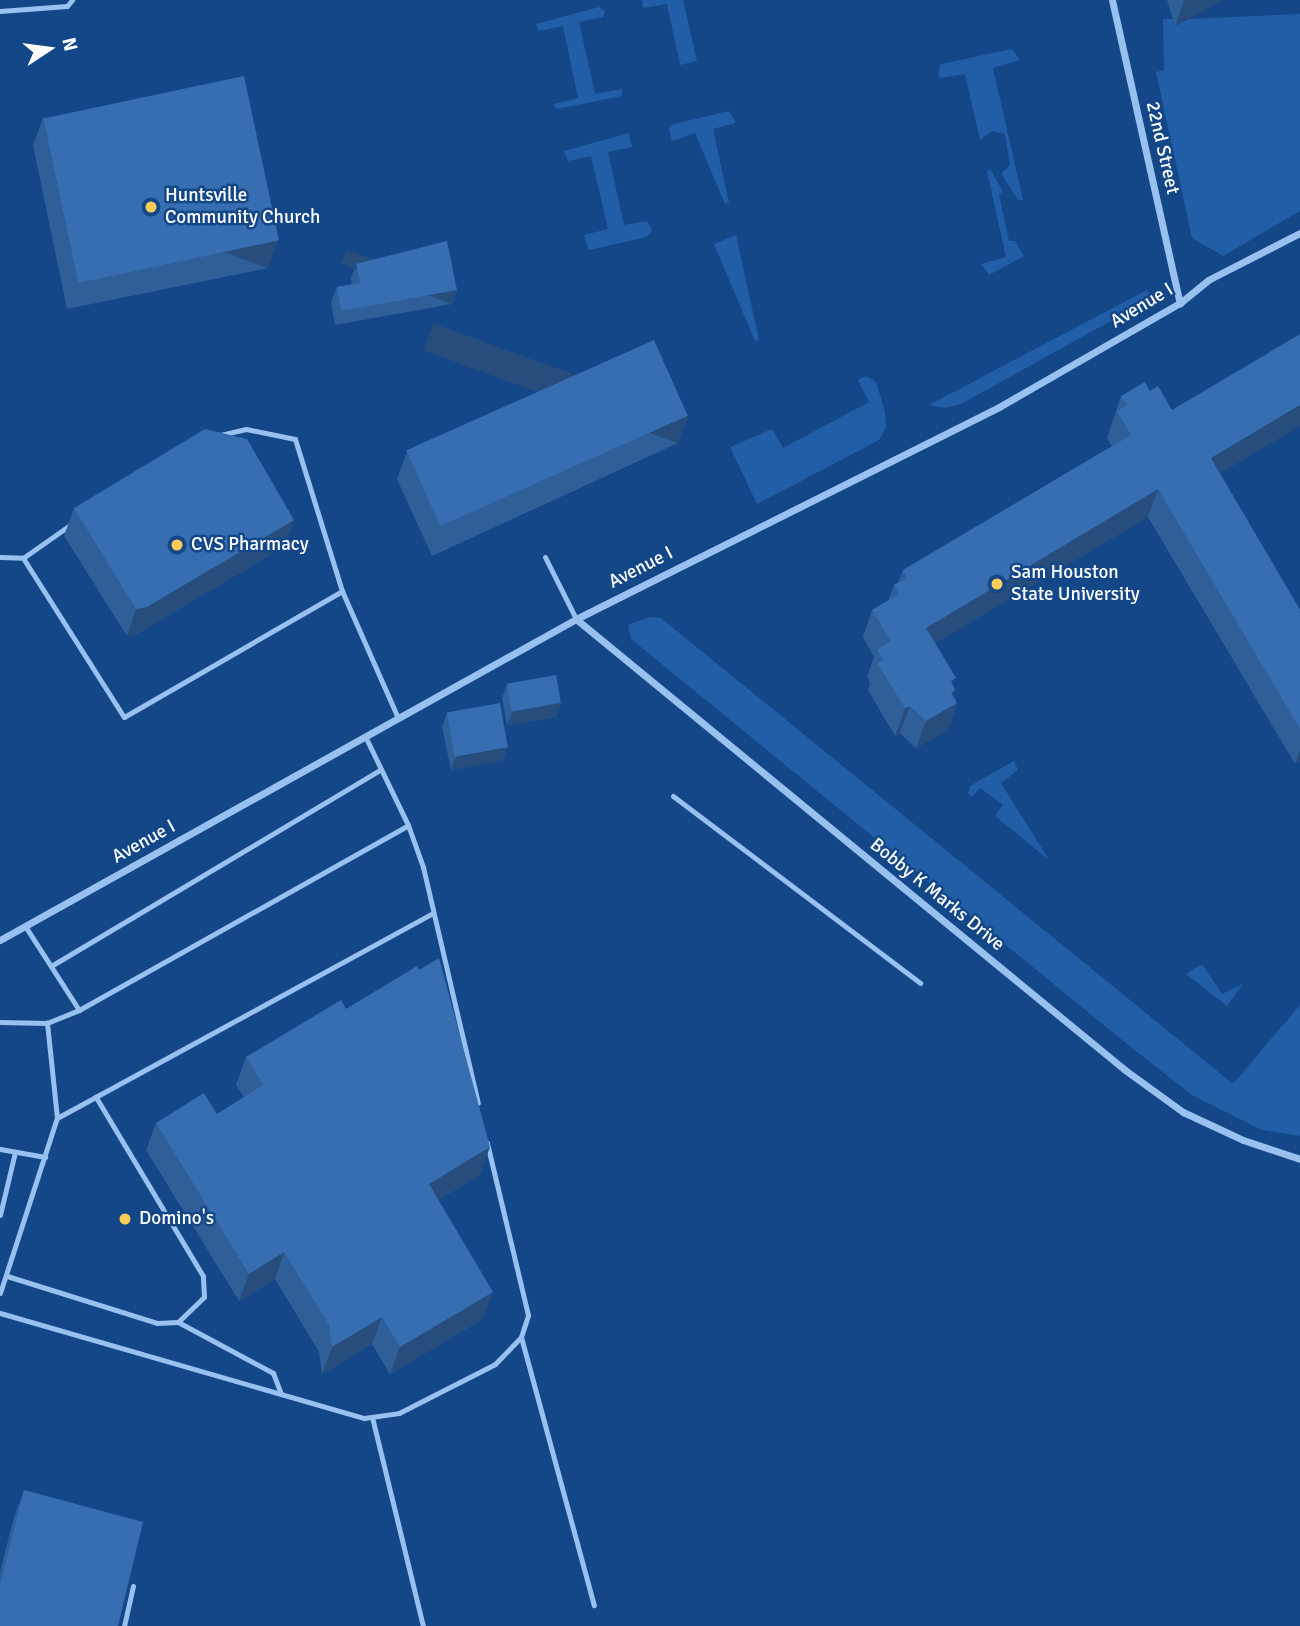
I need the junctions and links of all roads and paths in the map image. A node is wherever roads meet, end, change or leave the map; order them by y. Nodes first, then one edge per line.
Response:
1 (72, 0) edge
2 (1112, 0) edge
3 (0, 11) edge
4 (1300, 233) edge
5 (1180, 303) junction
6 (212, 437) edge
7 (78, 519) edge
8 (0, 557) edge
9 (545, 557) dead end
10 (23, 558) junction
11 (342, 591) junction
12 (576, 619) junction
13 (398, 718) junction
14 (365, 736) junction
15 (381, 769) junction
16 (673, 796) dead end
17 (408, 825) junction
18 (433, 913) junction
19 (25, 926) junction
20 (0, 940) edge
21 (51, 966) junction
22 (920, 983) dead end
23 (79, 1010) junction
24 (0, 1022) edge
25 (47, 1023) junction
26 (96, 1097) junction
27 (480, 1114) edge
28 (57, 1118) junction
29 (484, 1128) edge
30 (0, 1149) edge
31 (15, 1152) junction
32 (45, 1157) junction
33 (1300, 1159) edge
34 (0, 1214) edge
35 (7, 1276) junction
36 (0, 1293) edge
37 (0, 1313) edge
38 (178, 1322) junction
39 (521, 1337) junction
40 (281, 1394) junction
41 (372, 1417) junction
42 (133, 1586) edge
43 (594, 1605) dead end
44 (124, 1626) edge
45 (423, 1626) edge

1 - 3 lane
2 - 5 street, 22nd Street
4 - 5 street, Avenue I
5 - 12 street, Avenue I
6 - 11 lane
7 - 10 lane
8 - 10 lane
9 - 12 lane
10 - 11 lane
11 - 13 lane
12 - 13 street, Avenue I
12 - 33 street, Bobby K Marks Drive
13 - 14 street, Avenue I
14 - 15 lane
14 - 19 street, Avenue I
15 - 17 lane
15 - 21 lane
16 - 22 lane
17 - 18 lane
17 - 23 lane
18 - 26 lane
18 - 27 lane
19 - 20 street, Avenue I
19 - 21 lane
21 - 23 lane
23 - 25 lane
24 - 25 lane
25 - 28 lane
26 - 28 lane
26 - 38 lane
28 - 32 lane
29 - 39 lane
30 - 31 lane
31 - 32 lane
31 - 34 lane
32 - 35 lane
35 - 36 lane
35 - 38 lane
37 - 40 lane
38 - 40 lane
39 - 41 lane
39 - 43 lane
40 - 41 lane
41 - 45 lane
42 - 44 lane

